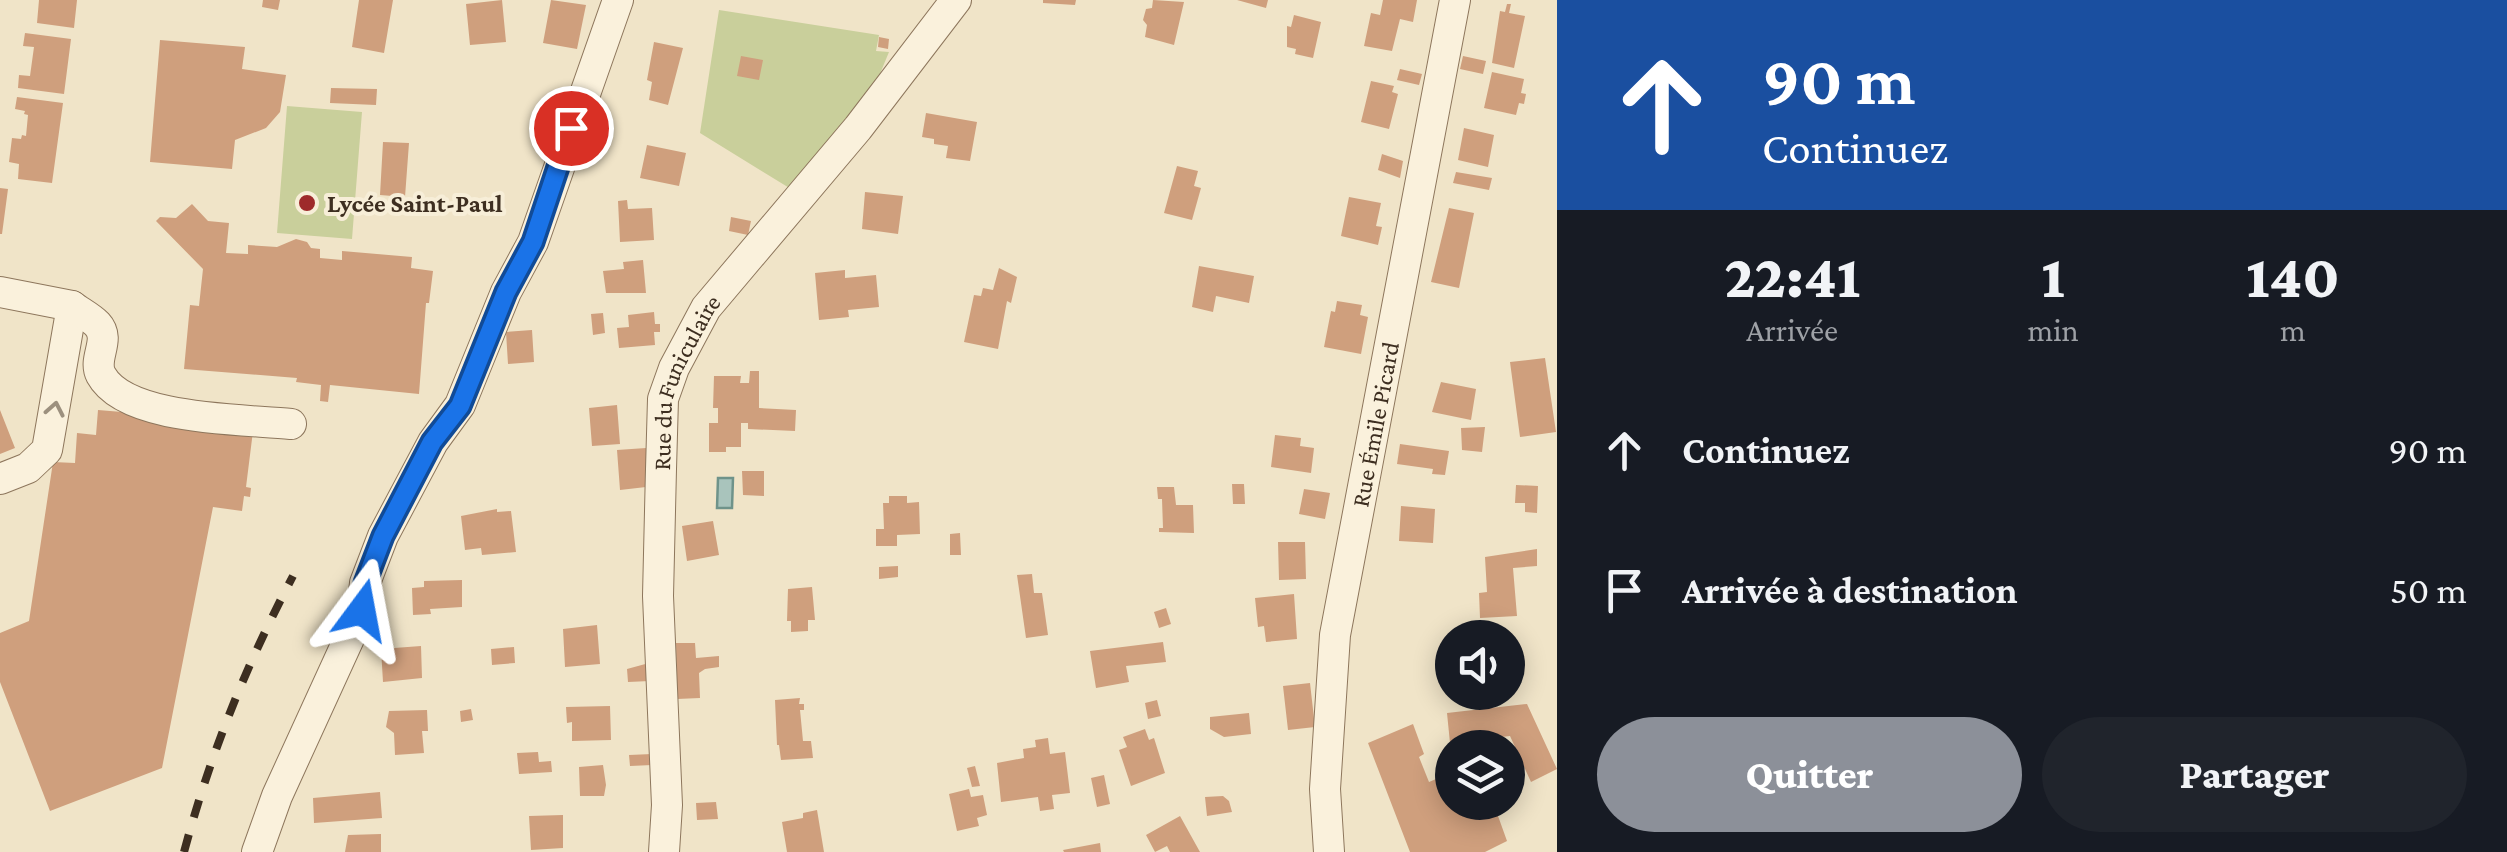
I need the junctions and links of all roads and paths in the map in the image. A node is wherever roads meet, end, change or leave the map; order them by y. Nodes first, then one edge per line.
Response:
1 (618, 0) edge
2 (956, 0) edge
3 (1455, 0) edge
4 (0, 292) edge
5 (72, 306) junction
6 (291, 424) dead end
7 (0, 479) edge
8 (257, 852) edge
9 (664, 852) edge
10 (1329, 852) edge

1 - 8 street
2 - 9 street, Rue du Funiculaire
3 - 10 street, Rue Émile Picard
4 - 5 street
5 - 6 street
7 -> 5 street

